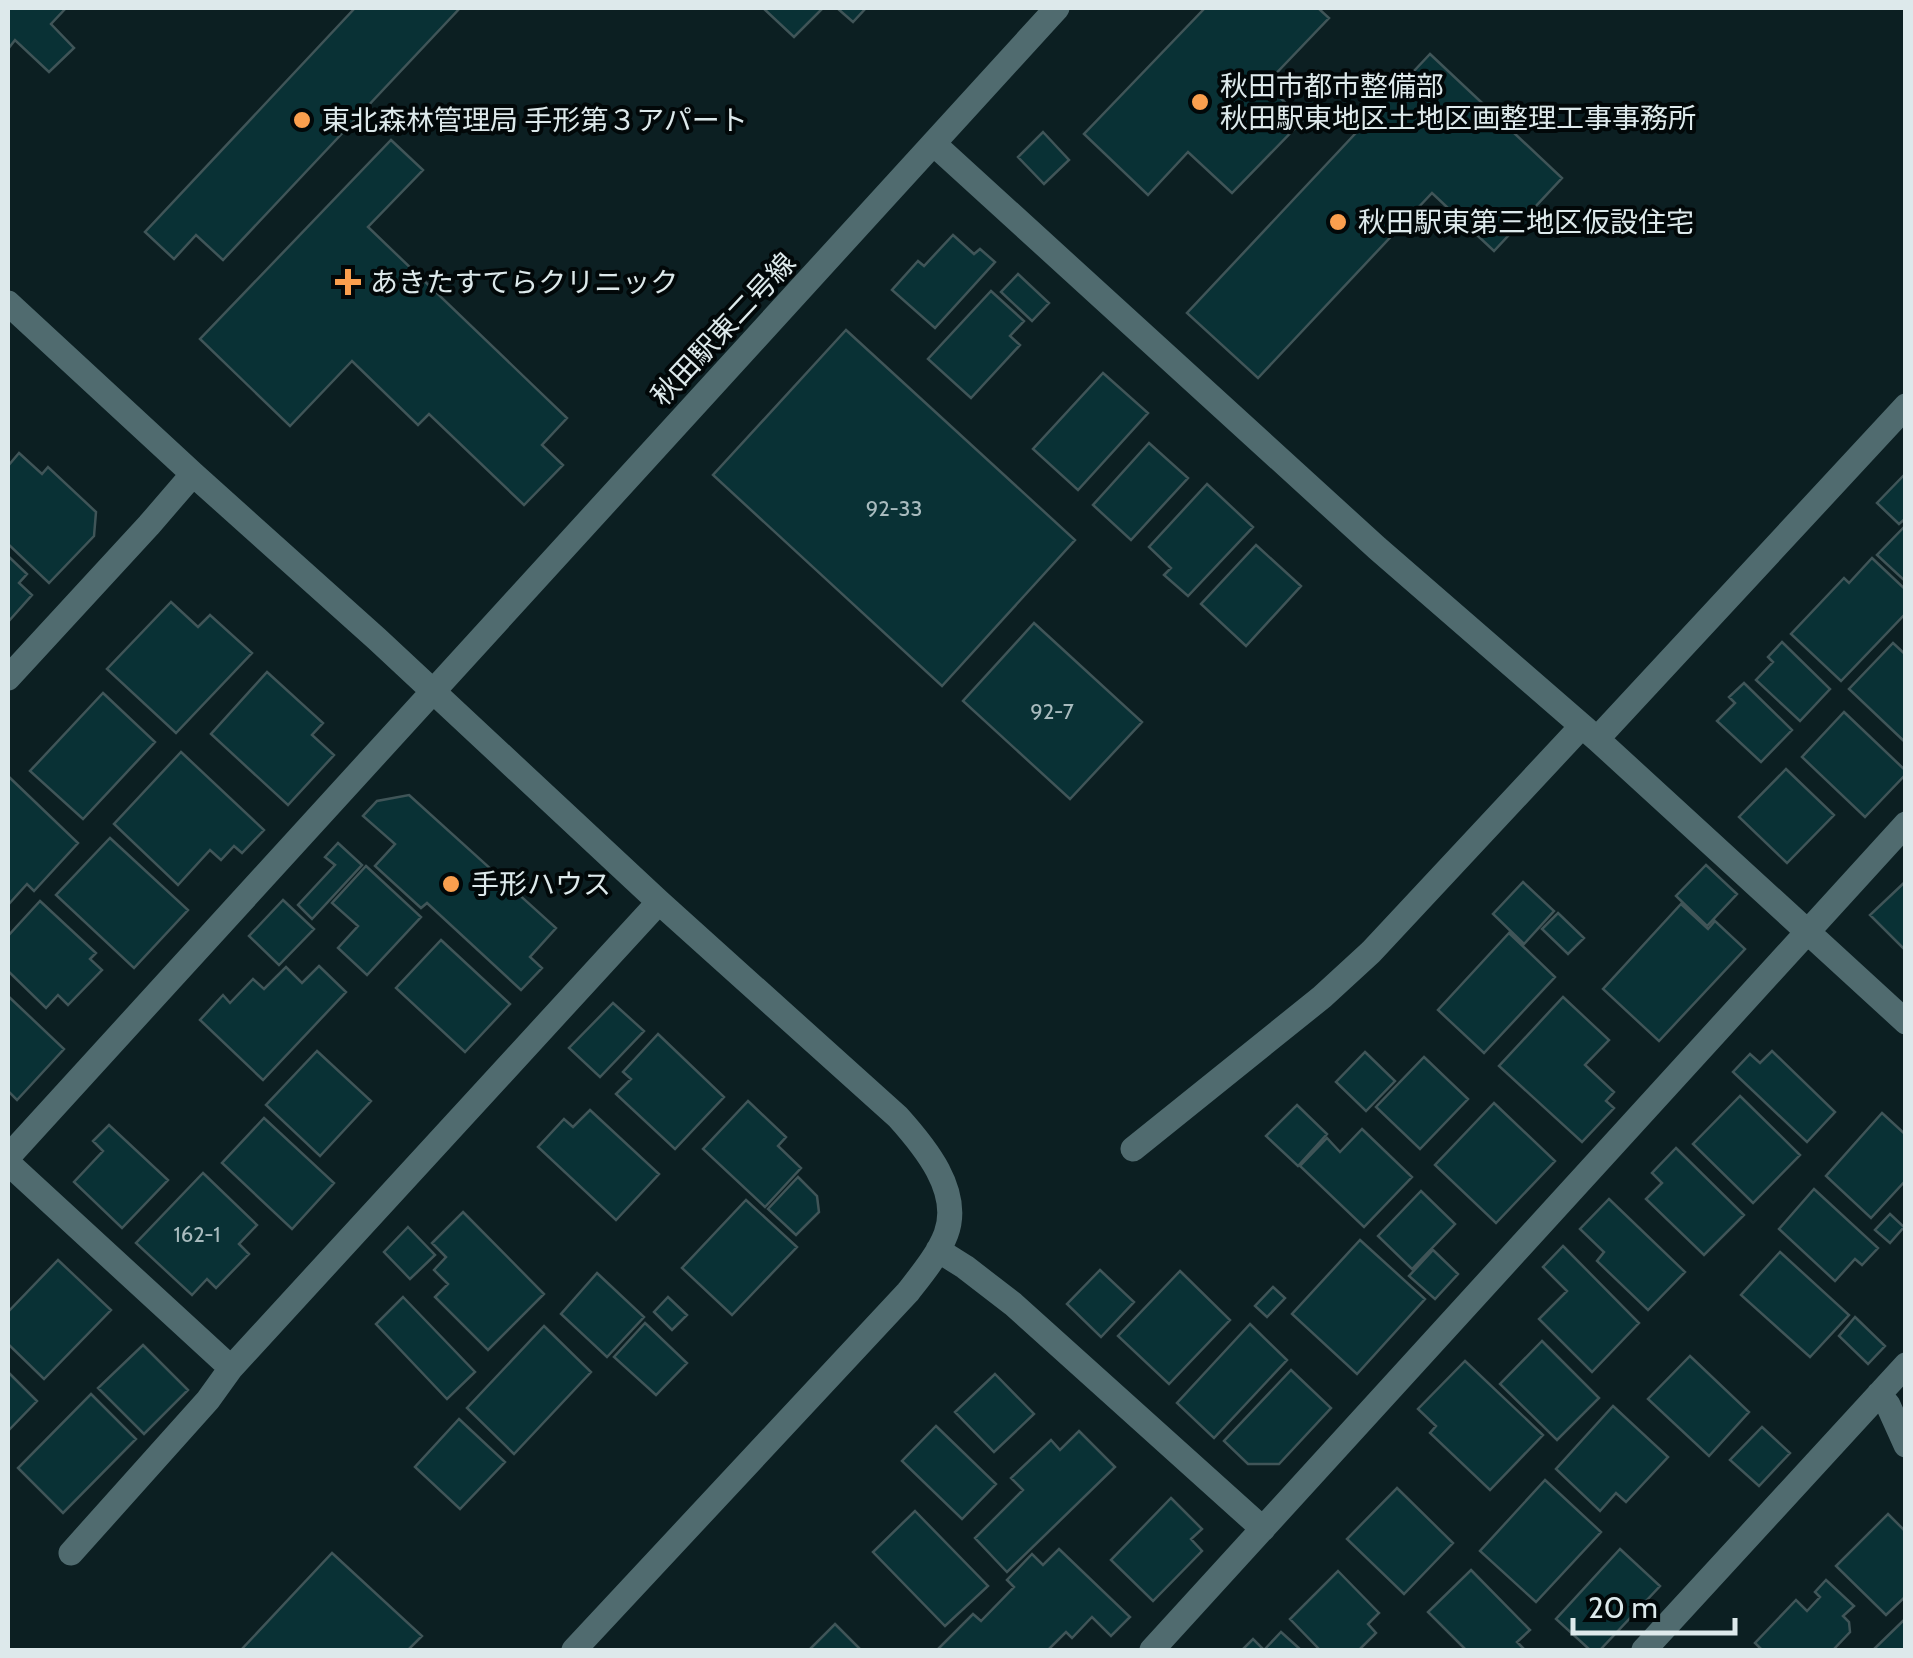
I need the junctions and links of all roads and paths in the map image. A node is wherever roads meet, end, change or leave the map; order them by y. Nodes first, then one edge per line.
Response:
1 (1057, 8) edge
2 (934, 144) junction
3 (8, 302) edge
4 (1906, 406) edge
5 (193, 474) junction
6 (8, 678) edge
7 (432, 690) junction
8 (1590, 733) junction
9 (1906, 824) edge
10 (659, 902) junction
11 (1806, 932) junction
12 (1906, 1022) edge
13 (1133, 1149) dead end
14 (8, 1160) edge
15 (938, 1250) junction
16 (1906, 1365) edge
17 (231, 1368) junction
18 (1879, 1394) junction
19 (1906, 1445) edge
20 (1263, 1529) junction
21 (71, 1553) dead end
22 (574, 1650) edge
23 (1152, 1650) edge
24 (1644, 1650) edge

1 - 2 street, 秋田駅東二号線
2 - 7 street, 秋田駅東二号線
2 - 8 street
3 - 5 street
4 - 8 street
5 - 6 street
5 - 7 street
7 - 10 street
7 - 14 street, 秋田駅東二号線
8 - 11 street
8 - 13 street
9 - 11 street
10 - 15 street
10 - 17 street
11 - 12 street
11 - 20 street
14 - 17 street
15 - 20 street
15 - 22 street
16 - 18 street
17 - 21 street
18 - 19 street
18 - 24 street
20 - 23 street

